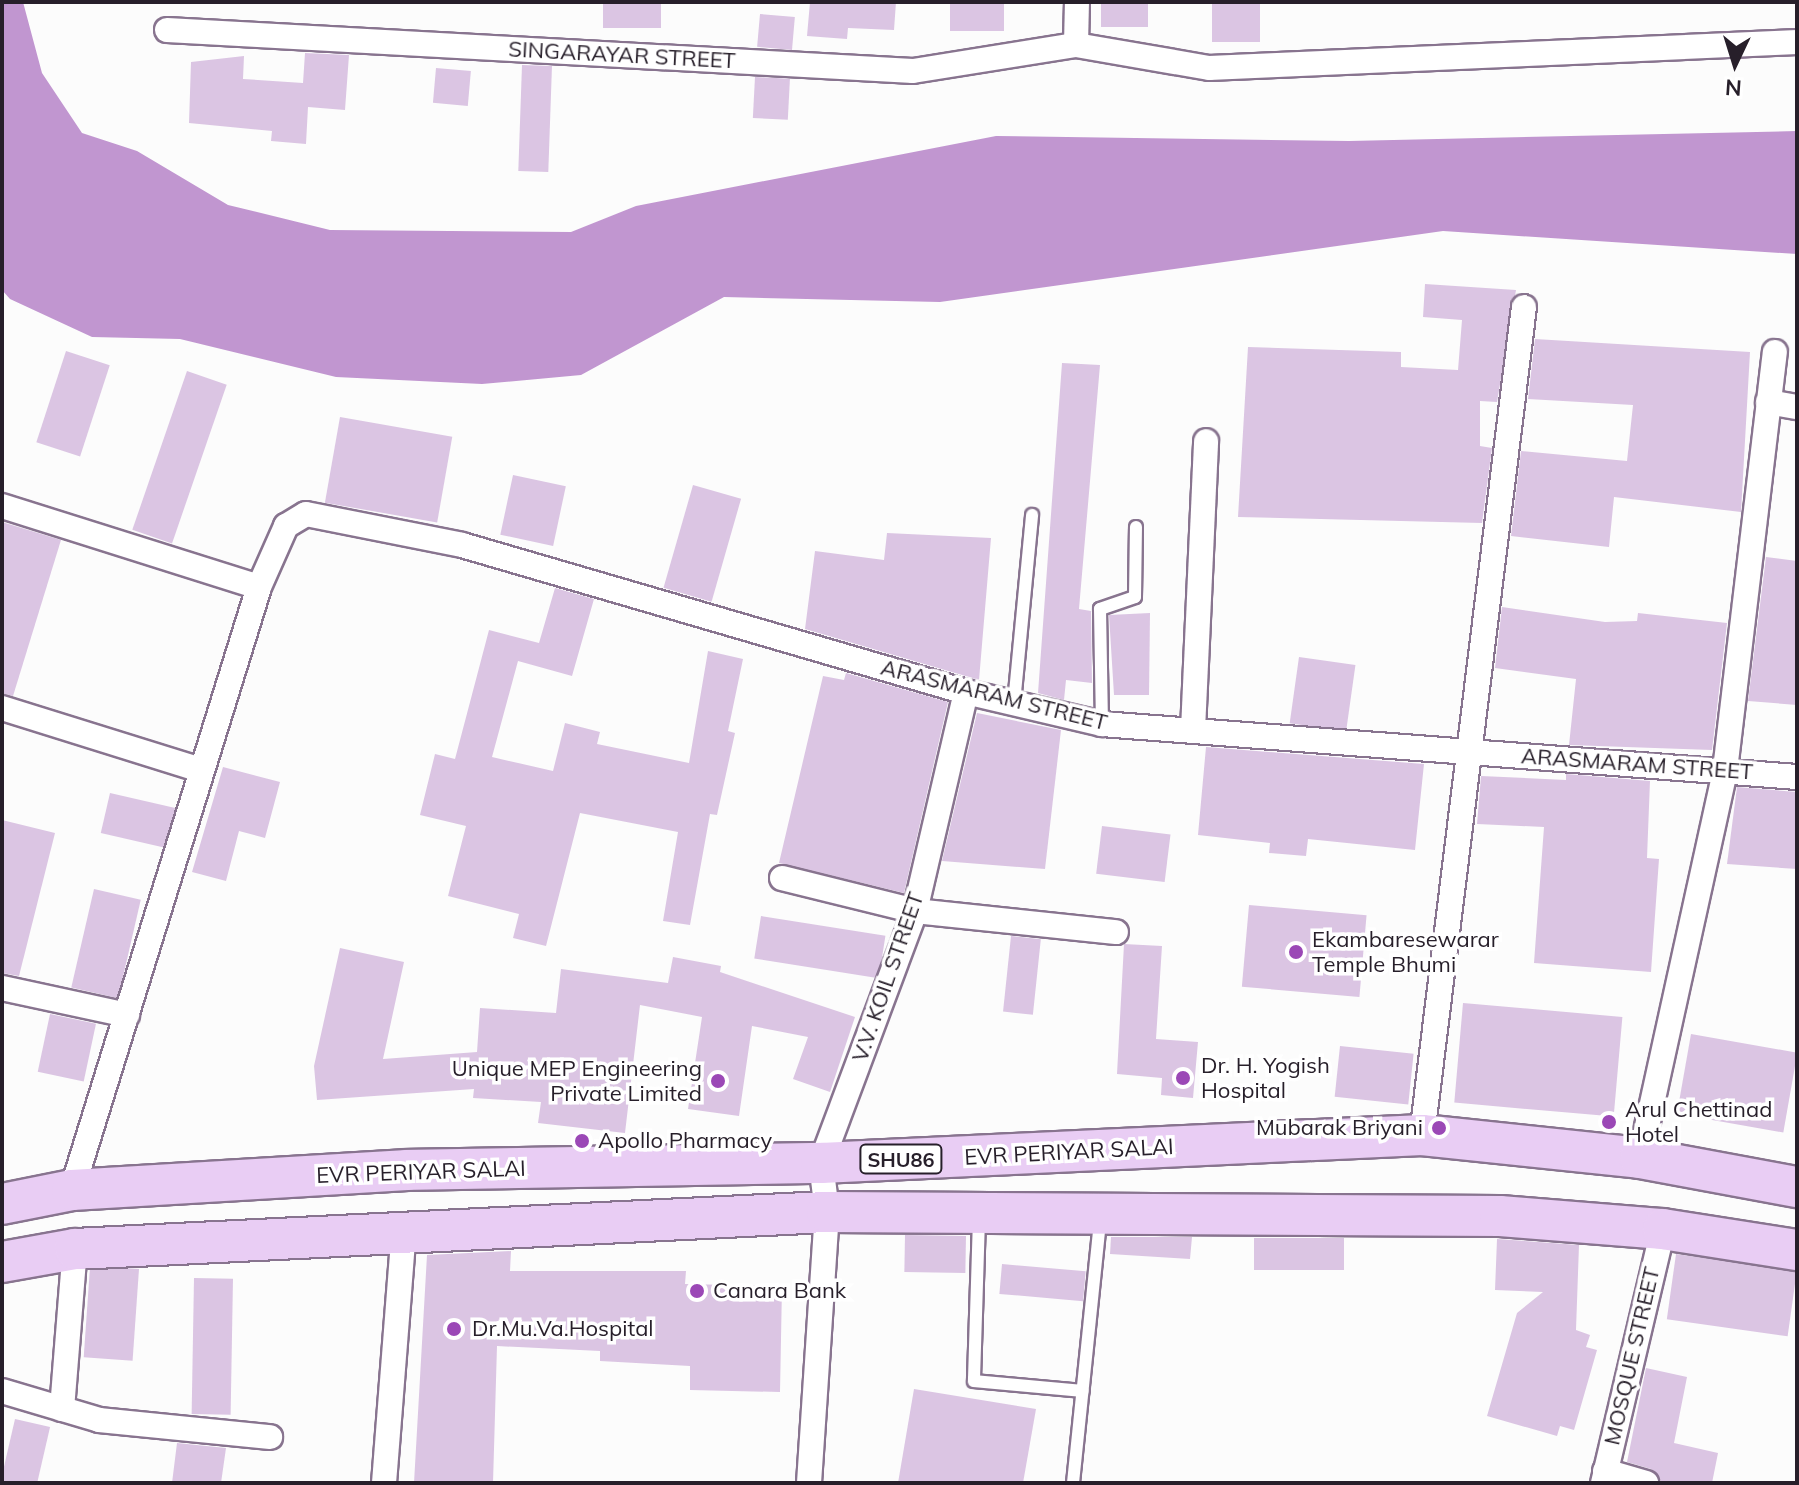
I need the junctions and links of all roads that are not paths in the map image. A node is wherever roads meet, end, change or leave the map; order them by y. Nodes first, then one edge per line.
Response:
1 (1077, 2) edge
2 (167, 30) dead end
3 (1797, 42) edge
4 (1076, 45) junction
5 (1524, 307) dead end
6 (1775, 352) dead end
7 (1768, 402) junction
8 (1797, 407) edge
9 (1206, 441) dead end
10 (2, 506) edge
11 (1032, 515) dead end
12 (1136, 527) dead end
13 (259, 587) junction
14 (966, 692) junction
15 (1014, 703) junction
16 (2, 708) edge
17 (1102, 724) junction
18 (1193, 730) junction
19 (1469, 751) junction
20 (201, 770) junction
21 (1725, 770) junction
22 (1797, 777) edge
23 (782, 878) dead end
24 (915, 911) junction
25 (1116, 932) dead end
26 (2, 988) edge
27 (127, 1015) junction
28 (1422, 1135) junction
29 (1640, 1158) junction
30 (821, 1163) junction
31 (1797, 1187) edge
32 (72, 1190) junction
33 (2, 1204) edge
34 (827, 1212) junction
35 (980, 1212) junction
36 (1101, 1213) junction
37 (1663, 1229) junction
38 (404, 1230) junction
39 (75, 1249) junction
40 (1797, 1250) edge
41 (2, 1262) edge
42 (2, 1391) edge
43 (1083, 1391) junction
44 (62, 1409) junction
45 (270, 1437) dead end
46 (1604, 1477) edge
47 (384, 1483) edge
48 (809, 1483) edge
49 (1073, 1483) edge
50 (1646, 1483) edge

1 - 4 street
2 - 4 street, SINGARAYAR STREET
3 - 4 street, SINGARAYAR STREET
5 - 19 street
6 - 7 street
7 - 8 street
7 - 21 street
9 - 18 street
10 - 13 street
11 - 15 lane
12 - 17 lane
13 - 14 street, ARASMARAM STREET
13 - 20 street
14 - 15 street, ARASMARAM STREET
14 - 24 street, V.V. KOIL STREET
15 - 17 street, ARASMARAM STREET
16 - 20 street
17 - 18 street, ARASMARAM STREET
18 - 19 street, ARASMARAM STREET
19 - 21 street, ARASMARAM STREET
19 - 28 street
20 - 27 street
21 - 22 street, ARASMARAM STREET
21 - 29 street
23 - 24 street
24 - 25 street
24 - 30 street, V.V. KOIL STREET
26 - 27 street
27 - 32 street
28 - 29 main road, EVR PERIYAR SALAI / SHU86
28 - 30 main road, EVR PERIYAR SALAI / SHU86
29 - 31 main road, EVR PERIYAR SALAI / SHU86
30 - 32 main road, EVR PERIYAR SALAI / SHU86
30 - 34 street, V.V. KOIL STREET
32 - 33 main road, EVR PERIYAR SALAI / SHU86
34 - 35 main road
34 - 38 main road
34 - 48 street, V.V. KOIL STREET
35 - 36 main road
35 - 43 lane
36 - 37 main road
36 - 43 lane
37 - 40 main road
37 - 46 street, MOSQUE STREET
38 - 39 main road
38 - 47 street
39 - 41 main road
39 - 44 street
42 - 44 street
43 - 49 lane
44 - 45 street
46 - 50 street

